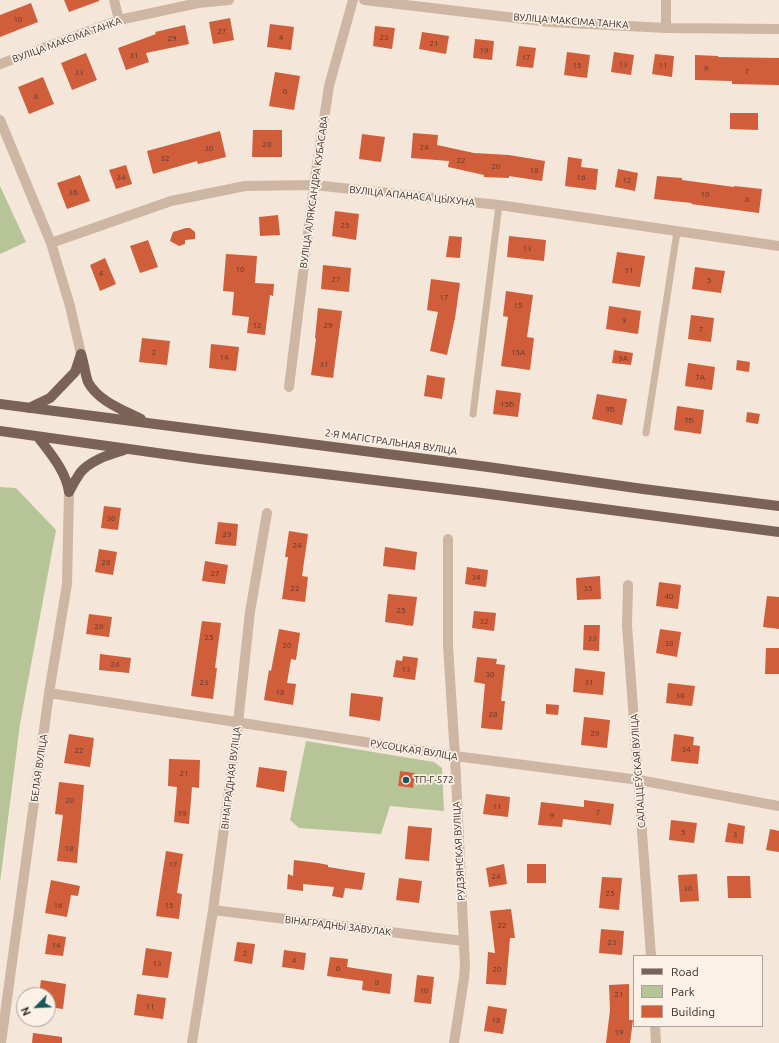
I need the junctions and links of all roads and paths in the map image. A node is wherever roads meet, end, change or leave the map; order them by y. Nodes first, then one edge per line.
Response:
1 (114, 0) edge
2 (229, 0) edge
3 (353, 0) edge
4 (364, 0) edge
5 (666, 0) edge
6 (119, 20) junction
7 (666, 28) junction
8 (779, 29) edge
9 (0, 64) edge
10 (0, 120) edge
11 (314, 184) junction
12 (499, 206) junction
13 (677, 232) junction
14 (51, 243) junction
15 (779, 246) edge
16 (81, 354) junction
17 (289, 387) dead end
18 (0, 404) edge
19 (29, 408) junction
20 (473, 414) dead end
21 (149, 423) junction
22 (0, 431) edge
23 (646, 433) dead end
24 (38, 437) junction
25 (126, 449) junction
26 (69, 492) junction
27 (779, 506) edge
28 (267, 513) dead end
29 (779, 532) edge
30 (448, 539) dead end
31 (628, 585) dead end
32 (49, 693) junction
33 (238, 723) junction
34 (455, 756) junction
35 (639, 780) junction
36 (779, 806) edge
37 (213, 910) junction
38 (463, 941) junction
39 (650, 955) edge
40 (655, 1027) edge
41 (1, 1043) edge
42 (192, 1043) edge
43 (454, 1043) edge
44 (656, 1043) edge

1 - 6 street
2 - 6 street, ВУЛІЦА МАКСІМА ТАНКА
3 - 11 street, ВУЛІЦА АЛЯКСАНДРА КУБАСАВА
4 - 7 street, ВУЛІЦА МАКСІМА ТАНКА
5 - 7 street
6 - 9 street, ВУЛІЦА МАКСІМА ТАНКА
7 - 8 street, ВУЛІЦА МАКСІМА ТАНКА
10 - 14 street
11 - 12 street, ВУЛІЦА АПАНАСА ЦЫХУНА
11 - 14 street, ВУЛІЦА АПАНАСА ЦЫХУНА
11 - 17 street, ВУЛІЦА АЛЯКСАНДРА КУБАСАВА
12 - 13 street, ВУЛІЦА АПАНАСА ЦЫХУНА
12 - 20 lane
13 - 15 street, ВУЛІЦА АПАНАСА ЦЫХУНА
13 - 23 lane
14 - 16 street
16 - 19 main road
16 - 21 main road
18 - 19 main road, 2-Я МАГІСТРАЛЬНАЯ ВУЛІЦА
19 - 21 main road, 2-Я МАГІСТРАЛЬНАЯ ВУЛІЦА
21 - 27 main road, 2-Я МАГІСТРАЛЬНАЯ ВУЛІЦА
22 - 24 main road
24 - 25 main road
24 - 26 main road
25 - 26 main road
25 - 29 main road
26 - 32 street, БЕЛАЯ ВУЛІЦА
28 - 33 street, ВІНАГРАДНАЯ ВУЛІЦА
30 - 34 street, РУДЗЯНСКАЯ ВУЛІЦА
31 - 35 street, САЛАЦЦЕЎСКАЯ ВУЛІЦА
32 - 33 street, РУСОЦКАЯ ВУЛІЦА
32 - 41 street, БЕЛАЯ ВУЛІЦА
33 - 34 street, РУСОЦКАЯ ВУЛІЦА
33 - 37 street, ВІНАГРАДНАЯ ВУЛІЦА
34 - 35 street, РУСОЦКАЯ ВУЛІЦА
34 - 38 street, РУДЗЯНСКАЯ ВУЛІЦА
35 - 36 street, РУСОЦКАЯ ВУЛІЦА
35 - 39 street, САЛАЦЦЕЎСКАЯ ВУЛІЦА
37 - 38 street, ВІНАГРАДНЫ ЗАВУЛАК
37 - 42 street, ВІНАГРАДНАЯ ВУЛІЦА
38 - 43 street, РУДЗЯНСКАЯ ВУЛІЦА
40 - 44 street

